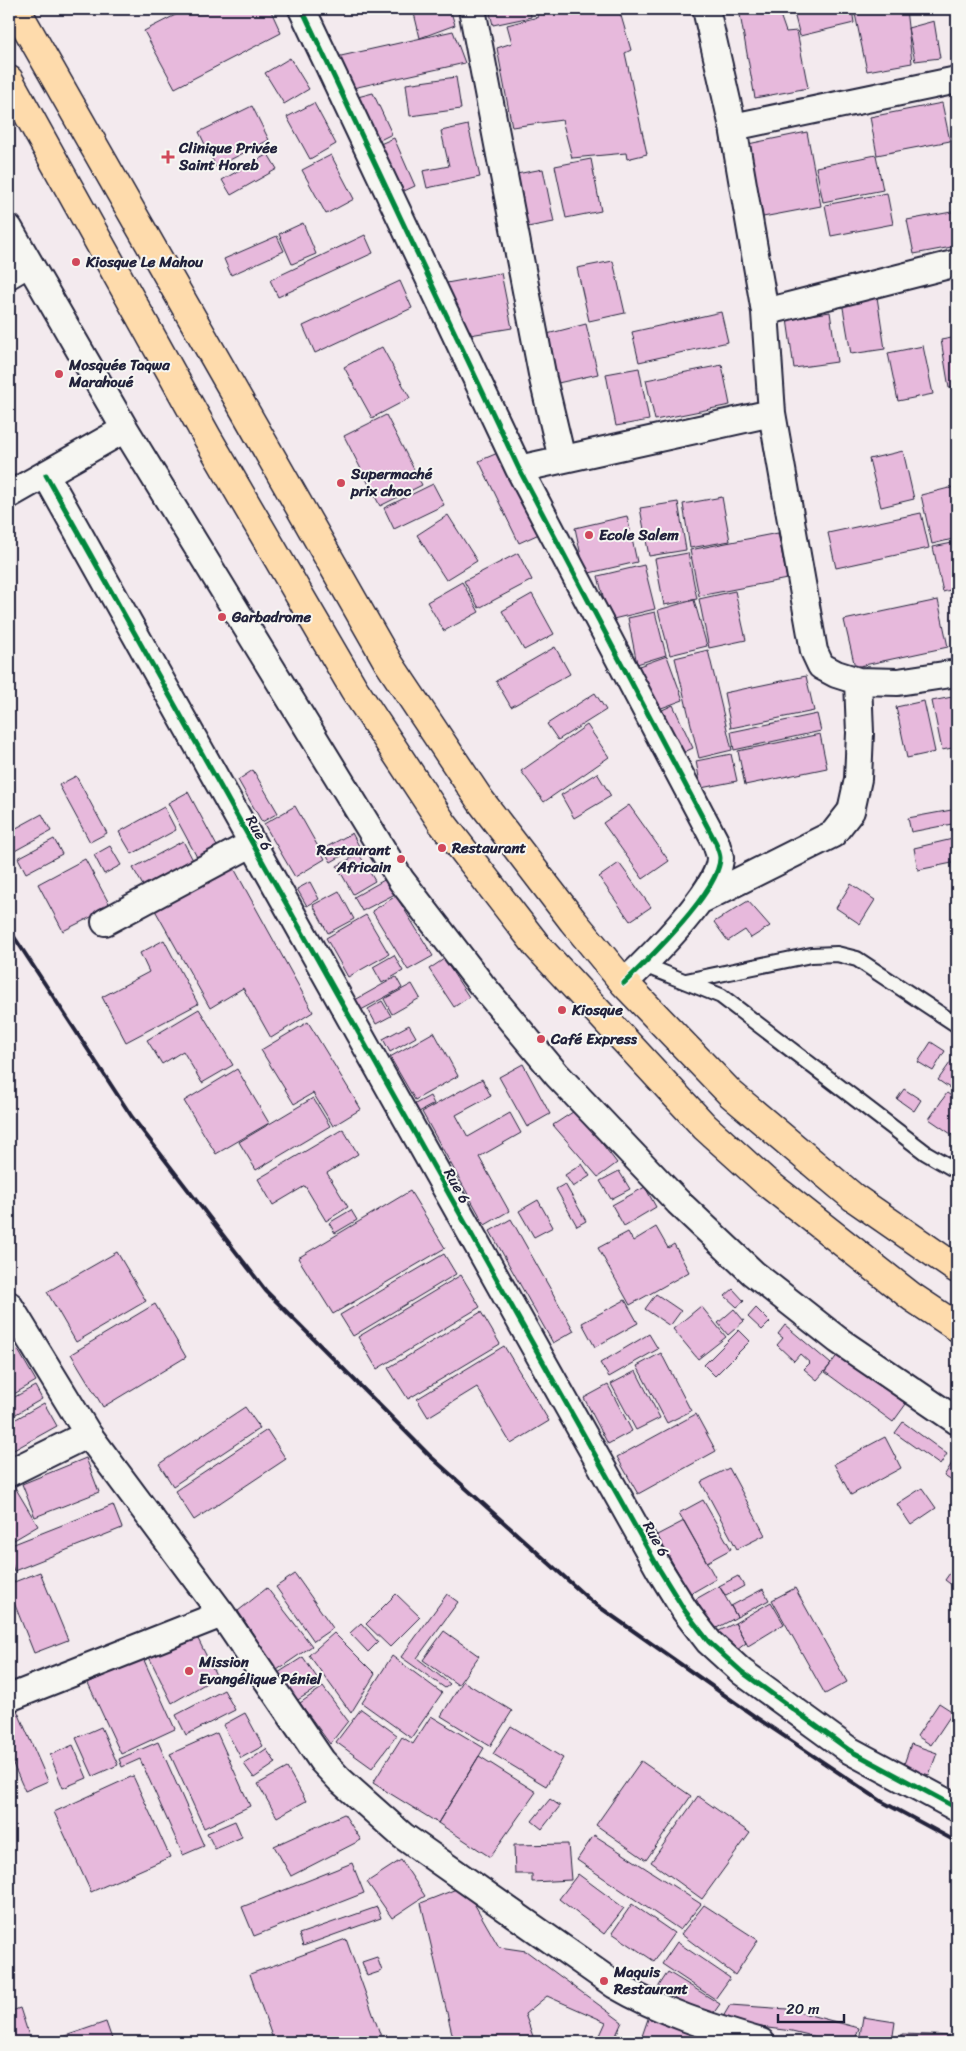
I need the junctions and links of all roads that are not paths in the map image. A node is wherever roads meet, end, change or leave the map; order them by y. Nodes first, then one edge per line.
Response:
1 (16, 9) edge
2 (302, 9) edge
3 (472, 9) edge
4 (706, 9) edge
5 (9, 80) edge
6 (957, 81) edge
7 (733, 127) junction
8 (9, 228) edge
9 (957, 262) edge
10 (19, 269) edge
11 (766, 312) junction
12 (772, 413) junction
13 (125, 429) junction
14 (562, 459) junction
15 (519, 469) junction
16 (46, 475) junction
17 (9, 495) edge
18 (957, 672) edge
19 (858, 681) junction
20 (251, 844) junction
21 (701, 900) junction
22 (105, 922) dead end
23 (644, 965) junction
24 (686, 981) junction
25 (624, 983) junction
26 (957, 1025) edge
27 (957, 1171) edge
28 (957, 1269) edge
29 (9, 1305) edge
30 (957, 1327) edge
31 (957, 1421) edge
32 (88, 1434) junction
33 (9, 1473) edge
34 (222, 1614) junction
35 (9, 1698) edge
36 (957, 1808) edge
37 (761, 2042) edge

1 - 25 main road
2 - 15 street
3 - 14 street
4 - 7 street
5 - 30 main road
6 - 7 street
7 - 11 street
8 - 10 street
9 - 11 street
10 - 13 street
11 - 12 street
12 - 14 street
12 - 19 street
13 - 16 street
13 - 31 street
14 - 15 street
15 - 21 street
16 - 17 street
16 - 20 street, Rue 6
18 - 19 street
19 - 21 street
20 - 22 street
20 - 36 street, Rue 6
21 - 23 street
23 - 24 lane
23 - 25 street
24 - 26 lane
24 - 27 lane
25 - 28 main road
29 - 32 street
32 - 33 street
32 - 34 street
34 - 35 street
34 - 37 street

